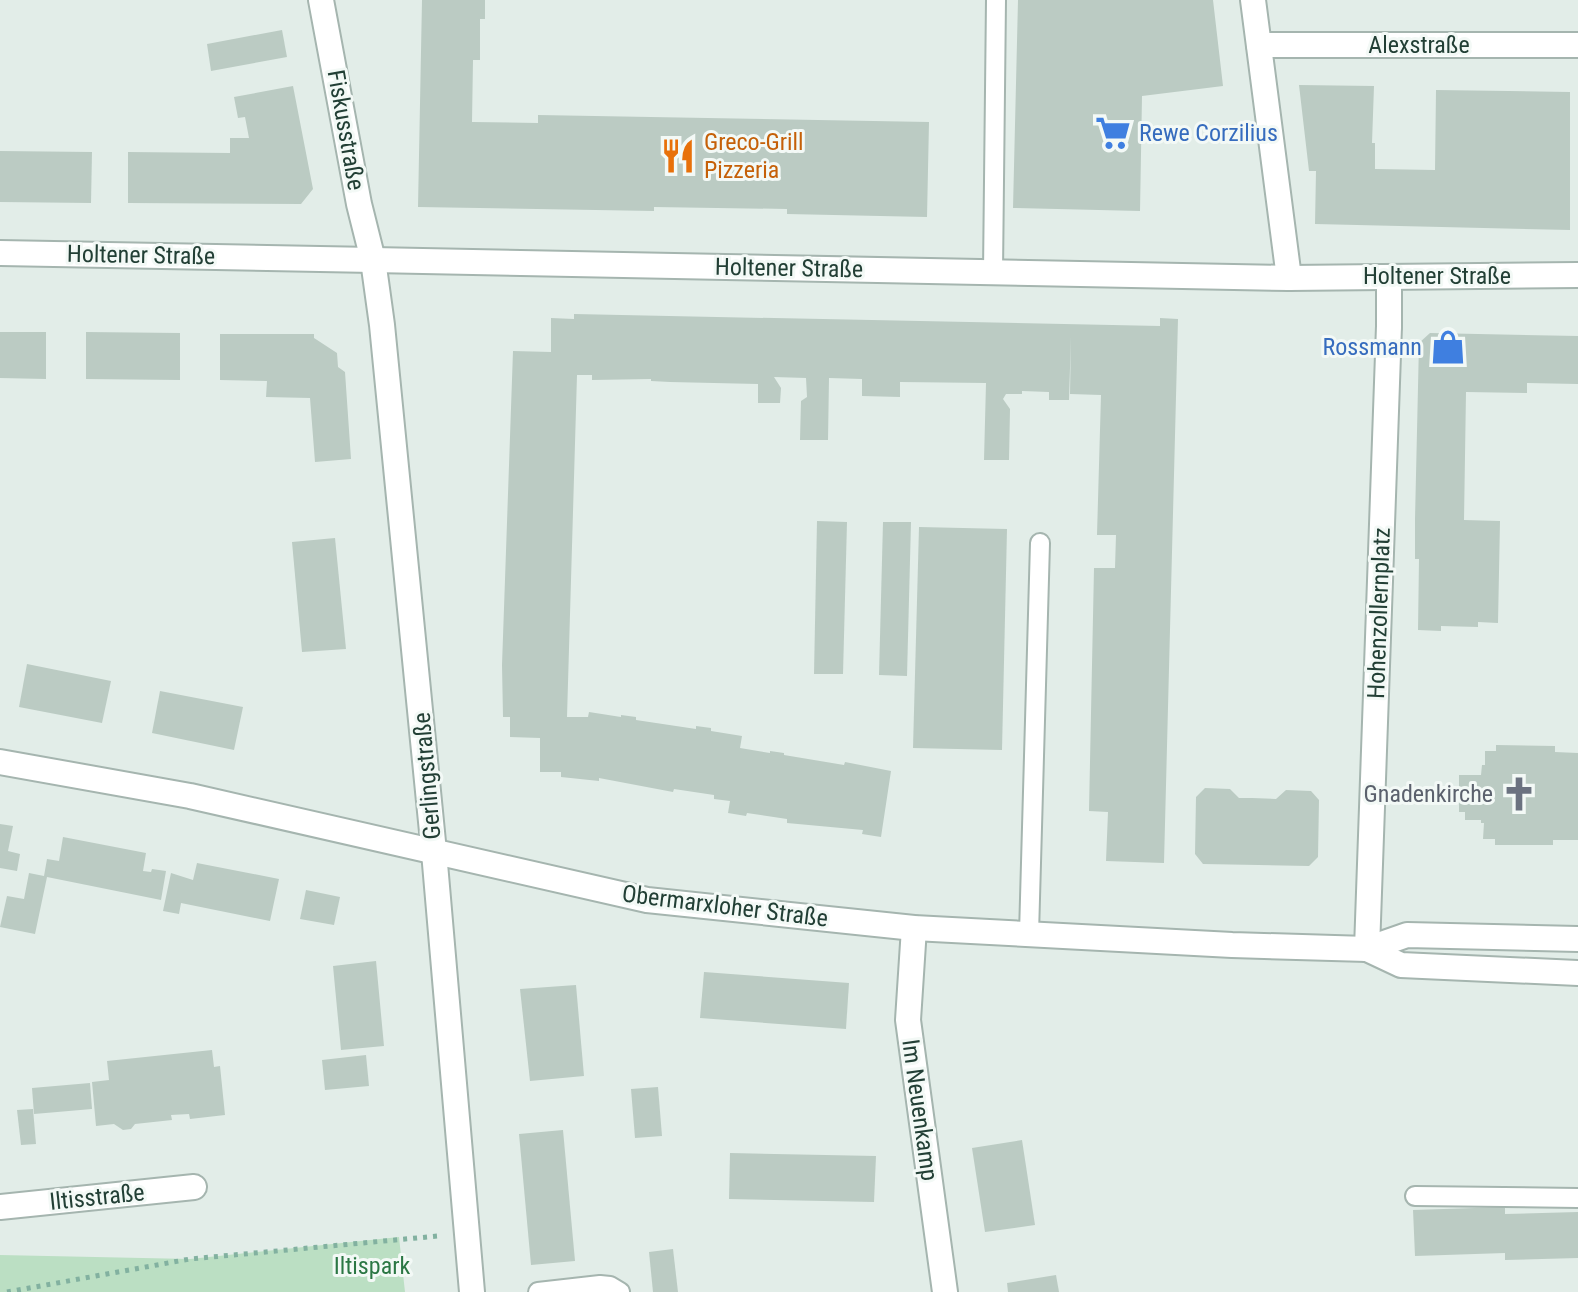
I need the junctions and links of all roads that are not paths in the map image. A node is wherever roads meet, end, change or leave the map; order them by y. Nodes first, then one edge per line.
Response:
1 (321, 0) edge
2 (996, 0) edge
3 (1253, 0) edge
4 (1259, 45) junction
5 (1578, 45) edge
6 (0, 253) edge
7 (373, 260) junction
8 (993, 272) junction
9 (1578, 275) edge
10 (1389, 277) junction
11 (1289, 278) junction
12 (1040, 543) dead end
13 (0, 762) edge
14 (434, 852) junction
15 (914, 928) junction
16 (1029, 934) junction
17 (1578, 939) edge
18 (1367, 949) junction
19 (1578, 973) edge
20 (194, 1187) dead end
21 (1415, 1196) dead end
22 (1578, 1198) edge
23 (0, 1207) edge
24 (472, 1292) edge
25 (538, 1292) edge
26 (620, 1292) edge
27 (945, 1292) edge

1 - 7 street, Fiskusstraße
2 - 8 lane
3 - 4 street
4 - 5 street, Alexstraße
4 - 11 street
6 - 7 street, Holtener Straße
7 - 8 street, Holtener Straße
7 - 14 street, Gerlingstraße
8 - 11 street, Holtener Straße
9 - 10 street, Holtener Straße
10 - 11 street, Holtener Straße
10 - 18 street, Hohenzollernplatz
12 - 16 lane
13 - 14 street, Obermarxloher Straße
14 - 15 street, Obermarxloher Straße
14 - 24 street, Gerlingstraße
15 - 16 street, Obermarxloher Straße
15 - 27 street, Im Neuenkamp
16 - 18 street, Obermarxloher Straße
17 - 18 street, Obermarxloher Straße
18 - 19 street, Obermarxloher Straße
20 - 23 street, Iltisstraße
21 - 22 lane
25 - 26 lane

